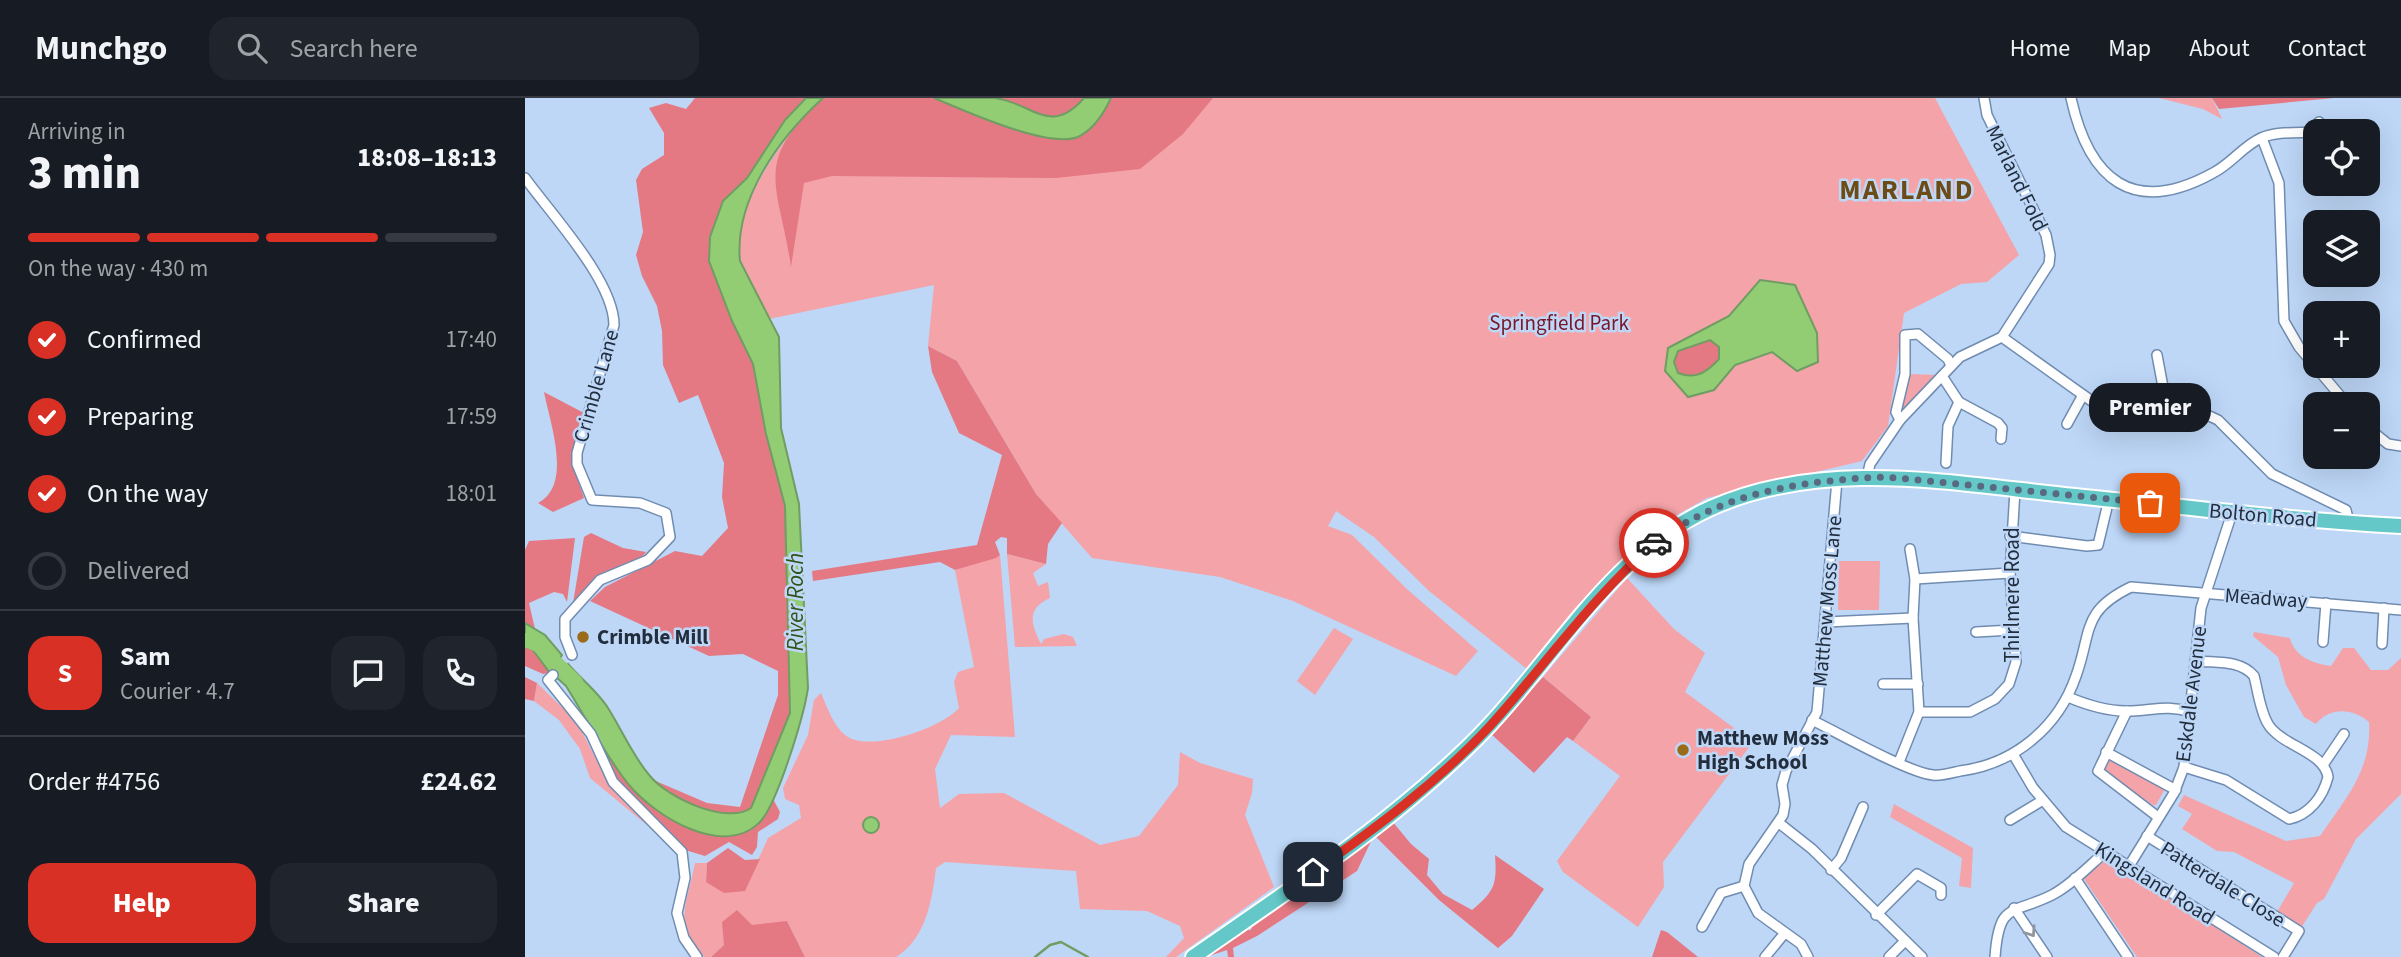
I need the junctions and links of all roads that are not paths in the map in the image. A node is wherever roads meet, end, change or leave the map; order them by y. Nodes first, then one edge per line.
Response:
1 (1985, 98) edge
2 (2071, 98) edge
3 (2303, 131) edge
4 (2262, 138) junction
5 (525, 178) edge
6 (2002, 337) junction
7 (2157, 355) dead end
8 (1951, 366) junction
9 (1942, 376) junction
10 (2337, 392) edge
11 (2083, 395) junction
12 (1959, 402) junction
13 (2166, 402) junction
14 (1900, 420) junction
15 (2067, 424) dead end
16 (2003, 434) dead end
17 (2380, 438) edge
18 (2401, 446) edge
19 (1946, 463) dead end
20 (1867, 477) junction
21 (1837, 480) junction
22 (2015, 490) junction
23 (2109, 499) junction
24 (2232, 513) junction
25 (2349, 523) junction
26 (2401, 526) edge
27 (2010, 536) junction
28 (1910, 549) dead end
29 (2010, 573) junction
30 (1915, 579) junction
31 (2206, 594) junction
32 (2326, 603) junction
33 (2384, 608) junction
34 (2401, 610) edge
35 (1913, 618) junction
36 (1826, 622) junction
37 (2012, 630) junction
38 (1976, 632) dead end
39 (2323, 642) dead end
40 (2382, 644) dead end
41 (572, 655) dead end
42 (2198, 661) junction
43 (553, 675) dead end
44 (1883, 684) dead end
45 (1918, 684) junction
46 (2068, 697) junction
47 (2127, 711) junction
48 (1919, 712) junction
49 (2192, 712) junction
50 (1812, 720) junction
51 (2344, 734) dead end
52 (2106, 752) junction
53 (2013, 754) junction
54 (1899, 762) junction
55 (2323, 765) junction
56 (2184, 768) junction
57 (2175, 790) junction
58 (2043, 800) junction
59 (1863, 807) dead end
60 (2158, 817) junction
61 (2010, 820) dead end
62 (1779, 823) junction
63 (2147, 836) junction
64 (2104, 853) junction
65 (2129, 866) junction
66 (1831, 870) junction
67 (2075, 878) junction
68 (1744, 886) junction
69 (1941, 895) dead end
70 (2014, 908) junction
71 (1876, 915) junction
72 (1702, 927) dead end
73 (1784, 934) junction
74 (1905, 941) junction
75 (697, 957) edge
76 (1193, 957) edge
77 (1765, 957) edge
78 (1808, 957) edge
79 (1889, 957) edge
80 (1922, 957) edge
81 (1995, 957) edge
82 (2047, 957) edge
83 (2128, 957) edge
84 (2274, 957) edge
85 (2283, 957) edge

1 - 6 street, Marland Fold
2 - 4 street
3 - 4 street
4 - 10 street
5 - 41 street, Crimble Lane
6 - 8 street, Marland Fold
6 - 11 street
7 - 13 street
8 - 9 street, Marland Fold
8 - 14 street
9 - 12 street
9 - 14 street, Marland Fold
11 - 13 street
11 - 15 street
12 - 16 street
12 - 19 street
13 - 25 street
14 - 20 street, Marland Fold
17 - 18 street
20 - 21 highway, Bolton Road
20 - 22 highway, Bolton Road
21 - 36 street, Matthew Moss Lane
21 - 76 highway, Bolton Road
22 - 23 highway, Bolton Road
22 - 27 street, Thirlmere Road
23 - 24 highway, Bolton Road
23 - 27 street
24 - 25 highway, Bolton Road
24 - 31 street, Eskdale Avenue
25 - 26 highway, Bolton Road
27 - 29 street, Thirlmere Road
28 - 30 street
29 - 30 street
29 - 37 street, Thirlmere Road
30 - 35 street
31 - 32 street, Meadway
31 - 42 street, Eskdale Avenue
31 - 46 street, Meadway
32 - 33 street, Meadway
32 - 39 street, Meadway
33 - 34 street, Meadway
33 - 40 street
35 - 36 street
35 - 45 street
36 - 50 street, Matthew Moss Lane
37 - 38 street
37 - 48 street, Thirlmere Road
42 - 49 street, Eskdale Avenue
42 - 55 street
43 - 75 street
44 - 45 street
45 - 48 street
46 - 47 street
46 - 53 street, Meadway
47 - 49 street
47 - 52 street
48 - 54 street
49 - 56 street, Eskdale Avenue
50 - 54 street, Meadway
50 - 62 street, Matthew Moss Lane
51 - 55 street
52 - 57 street
52 - 60 street
53 - 54 street, Meadway
53 - 58 street, Kingsland Road
55 - 56 street
56 - 57 street, Eskdale Avenue
57 - 60 street, Eskdale Avenue
58 - 61 street
58 - 64 street, Kingsland Road
59 - 66 street
60 - 63 street, Eskdale Avenue
62 - 66 street
62 - 68 street
63 - 65 street, Eskdale Avenue
63 - 85 street, Patterdale Close
64 - 65 street, Kingsland Road
64 - 67 street
65 - 84 street, Kingsland Road
66 - 71 street
67 - 70 street
67 - 83 street
68 - 72 street
68 - 73 street
69 - 71 street
70 - 81 street
70 -> 82 street
71 - 74 street
73 - 77 street
73 - 78 street
74 - 79 street
74 - 80 street

